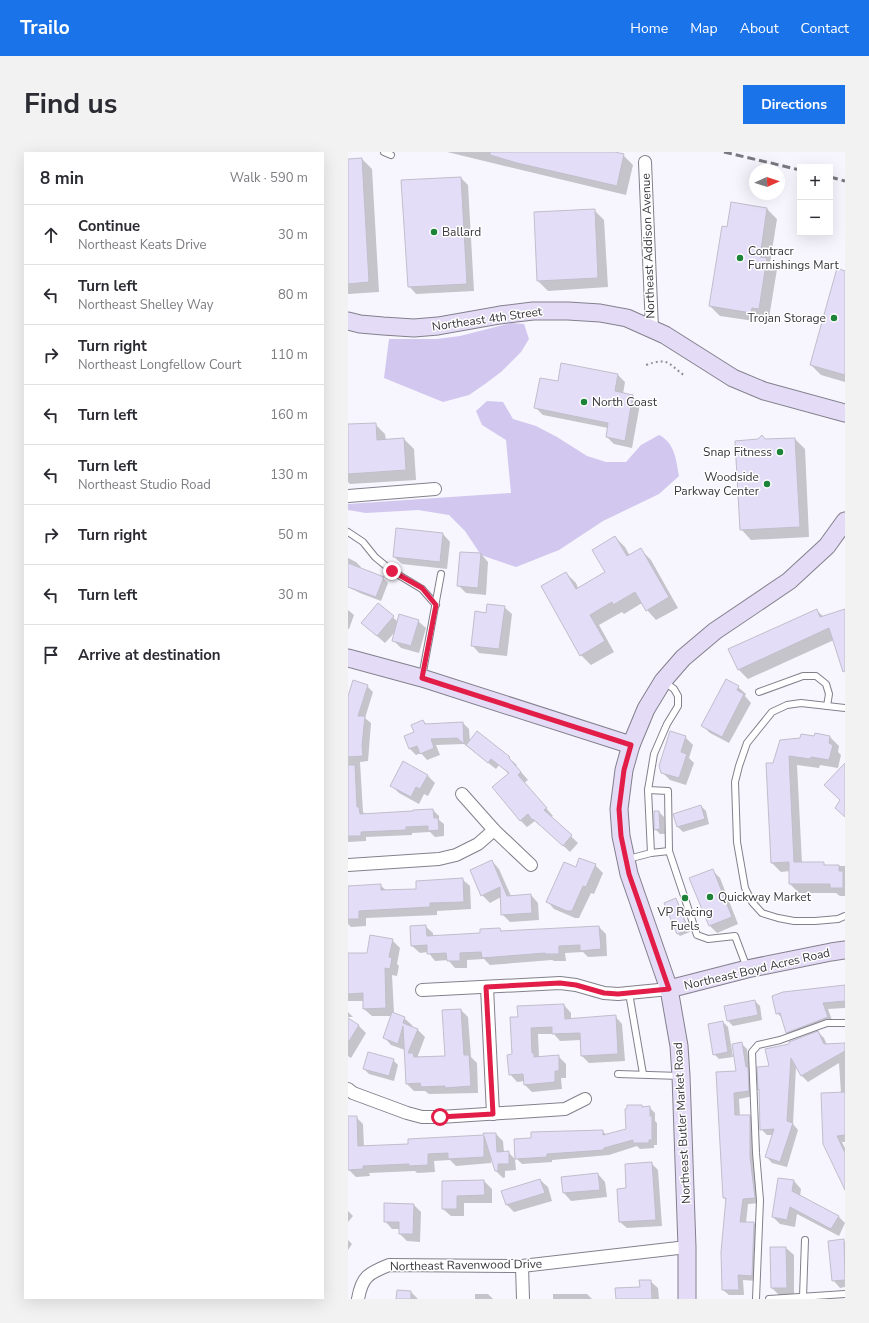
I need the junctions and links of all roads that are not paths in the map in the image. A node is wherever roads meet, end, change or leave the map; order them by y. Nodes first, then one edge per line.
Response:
1 (384, 152) edge
2 (391, 155) dead end
3 (645, 162) dead end
4 (348, 320) edge
5 (652, 329) junction
6 (845, 413) edge
7 (435, 489) dead end
8 (348, 496) edge
9 (845, 521) edge
10 (348, 532) edge
11 (442, 574) dead end
12 (436, 605) junction
13 (348, 658) edge
14 (422, 678) junction
15 (663, 681) junction
16 (759, 692) dead end
17 (827, 706) junction
18 (845, 708) edge
19 (631, 745) junction
20 (648, 790) junction
21 (462, 794) dead end
22 (494, 830) junction
23 (669, 851) junction
24 (651, 853) junction
25 (626, 859) junction
26 (348, 865) edge
27 (530, 865) dead end
28 (845, 916) edge
29 (845, 950) edge
30 (747, 969) junction
31 (486, 987) junction
32 (669, 989) junction
33 (422, 990) dead end
34 (629, 993) junction
35 (845, 1022) edge
36 (618, 1074) dead end
37 (643, 1074) junction
38 (681, 1076) junction
39 (348, 1089) edge
40 (585, 1099) dead end
41 (493, 1114) junction
42 (805, 1240) dead end
43 (687, 1247) junction
44 (522, 1266) junction
45 (845, 1294) edge
46 (803, 1297) junction
47 (358, 1299) edge
48 (523, 1299) edge
49 (687, 1299) edge
50 (756, 1299) edge
51 (769, 1299) edge

1 - 2 lane
3 - 5 street, Northeast Addison Avenue
4 - 5 street, Northeast 4th Street
5 - 6 street, Northeast 4th Street
7 - 8 street
9 - 15 street, Northeast Butler Market Road
10 - 12 lane
11 - 12 lane
12 - 14 lane
13 - 14 street
14 - 19 street
15 - 19 street, Northeast Butler Market Road
15 - 20 lane
16 - 17 lane
17 - 18 lane
17 - 28 lane
19 - 25 street, Northeast Butler Market Road
20 - 23 lane
20 - 24 lane
21 - 22 street
22 - 26 street
22 - 27 street
23 - 24 lane
23 - 30 lane
24 - 25 lane
25 - 32 street, Northeast Butler Market Road
29 - 30 street, Northeast Boyd Acres Road
30 - 32 street, Northeast Boyd Acres Road
31 - 33 street
31 - 34 street
31 - 41 street
32 - 34 street
32 - 38 street, Northeast Butler Market Road
34 - 37 lane
35 - 50 lane
36 - 37 lane
37 - 38 lane
38 - 43 street, Northeast Butler Market Road
39 - 41 street
40 - 41 street
42 - 46 lane
43 - 44 street, Northeast Ravenwood Drive
43 - 49 street, Northeast Butler Market Road
44 - 47 street, Northeast Ravenwood Drive
44 - 48 street
45 - 46 lane
46 - 51 lane

